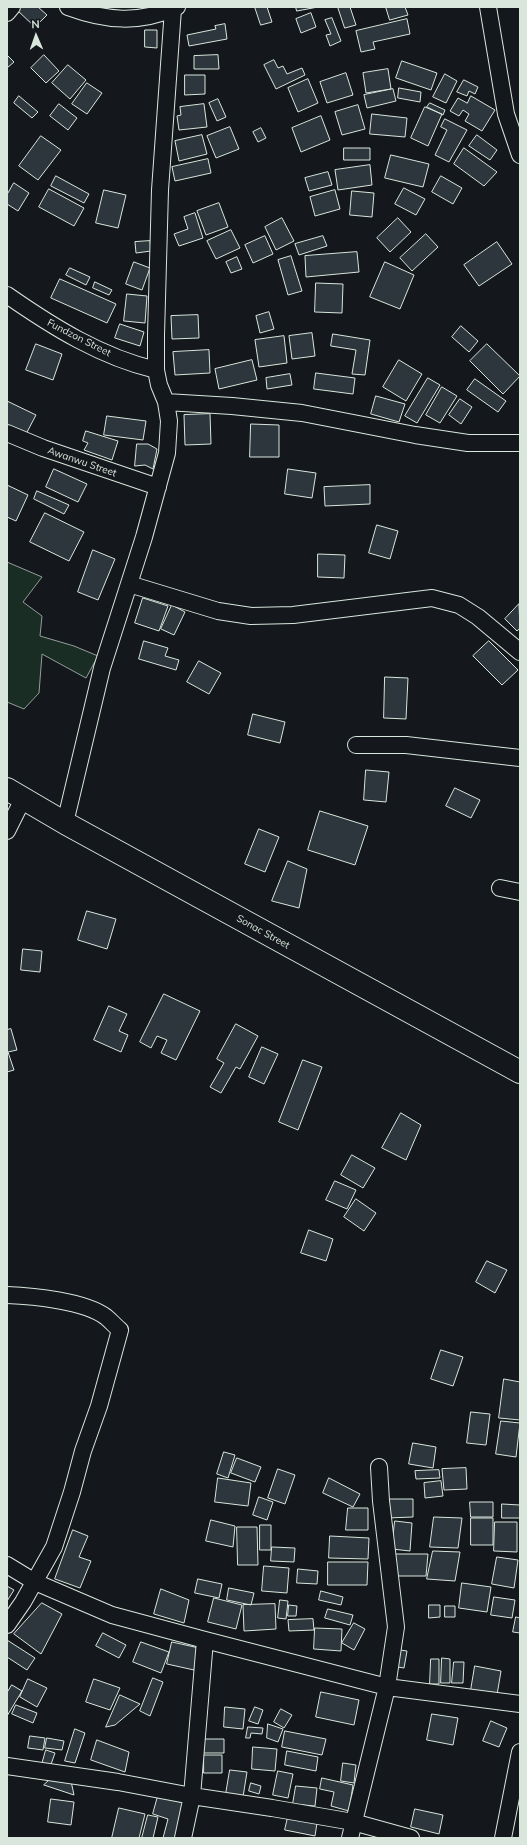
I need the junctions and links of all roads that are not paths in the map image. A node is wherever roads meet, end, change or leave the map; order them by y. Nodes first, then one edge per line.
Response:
1 (12, 7) edge
2 (68, 7) edge
3 (488, 7) edge
4 (175, 8) edge
5 (7, 13) edge
6 (520, 155) edge
7 (7, 295) edge
8 (156, 370) junction
9 (166, 402) junction
10 (7, 433) edge
11 (520, 443) edge
12 (158, 487) junction
13 (129, 584) junction
14 (520, 652) edge
15 (356, 745) dead end
16 (520, 758) edge
17 (15, 794) edge
18 (65, 823) junction
19 (7, 831) edge
20 (500, 888) dead end
21 (520, 892) edge
22 (520, 1072) edge
23 (7, 1295) edge
24 (379, 1467) dead end
25 (7, 1565) edge
26 (35, 1582) junction
27 (7, 1624) edge
28 (205, 1640) junction
29 (387, 1687) junction
30 (520, 1704) edge
31 (520, 1752) edge
32 (7, 1766) edge
33 (192, 1796) junction
34 (352, 1830) edge
35 (183, 1838) edge
36 (411, 1838) edge
37 (503, 1838) edge

1 - 5 street
2 - 4 street
3 - 6 street
4 - 8 street
7 - 8 street, Fundzon Street
8 - 9 street
9 - 11 street
9 - 12 street
10 - 12 street, Awanwu Street
12 - 13 street
13 - 14 street
13 - 18 street
15 - 16 street
17 - 18 highway, Sonac Street
17 - 19 street
18 - 22 highway, Sonac Street
20 - 21 street
23 - 26 street
24 - 29 street
25 - 26 street
26 - 27 street
26 - 28 street
28 - 29 street
28 - 33 street
29 - 30 street
29 - 34 street
31 - 37 street
32 - 33 street
33 - 34 street
33 - 35 street
34 - 36 street

